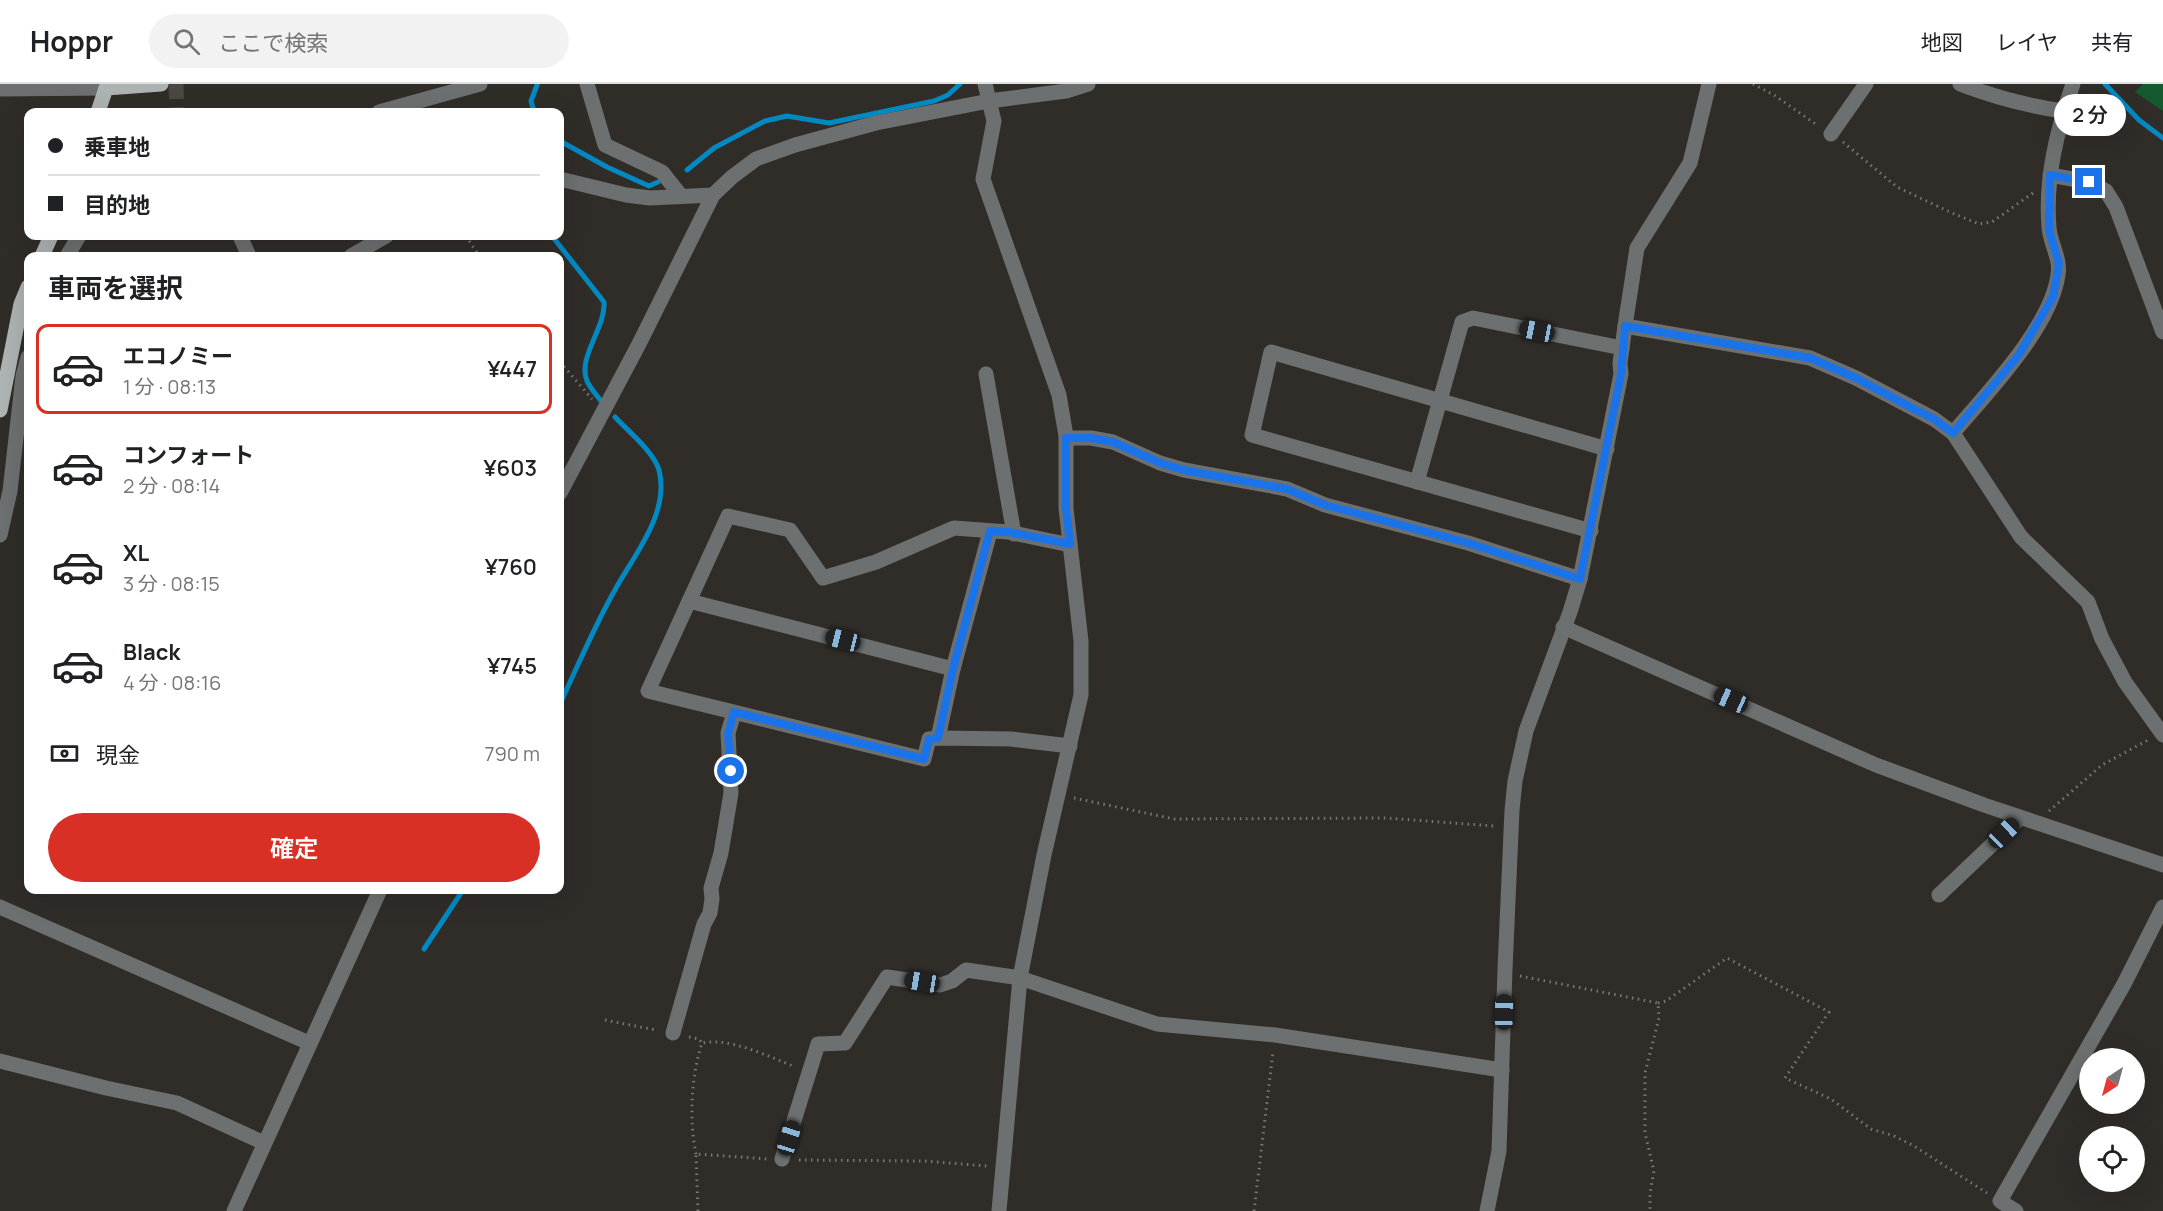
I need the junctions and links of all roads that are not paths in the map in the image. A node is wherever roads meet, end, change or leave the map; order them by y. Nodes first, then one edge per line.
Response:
1 (161, 84) edge
2 (480, 84) edge
3 (587, 84) edge
4 (985, 84) edge
5 (1088, 84) edge
6 (1708, 84) edge
7 (1866, 84) edge
8 (1960, 84) edge
9 (2073, 84) edge
10 (106, 88) junction
11 (0, 89) edge
12 (989, 101) junction
13 (99, 108) edge
14 (393, 108) edge
15 (2063, 111) junction
16 (1831, 134) road end
17 (564, 180) edge
18 (2049, 181) junction
19 (713, 195) junction
20 (681, 196) junction
21 (379, 240) edge
22 (358, 252) edge
23 (24, 297) edge
24 (1625, 326) junction
25 (2163, 332) edge
26 (1622, 348) junction
27 (24, 373) edge
28 (986, 374) dead end
29 (1441, 401) junction
30 (0, 410) edge
31 (1953, 433) junction
32 (1066, 438) junction
33 (1607, 448) junction
34 (1417, 482) junction
35 (564, 485) edge
36 (990, 531) junction
37 (1591, 531) junction
38 (1014, 534) junction
39 (0, 535) edge
40 (1070, 544) junction
41 (1580, 579) junction
42 (689, 601) junction
43 (1563, 627) junction
44 (953, 669) junction
45 (734, 712) junction
46 (2162, 734) edge
47 (938, 738) junction
48 (1070, 746) junction
49 (2020, 818) junction
50 (2163, 865) edge
51 (378, 894) edge
52 (1939, 895) dead end
53 (0, 907) edge
54 (2163, 907) edge
55 (1020, 978) junction
56 (673, 1033) road end
57 (309, 1043) junction
58 (0, 1061) edge
59 (1502, 1070) junction
60 (264, 1143) junction
61 (782, 1159) road end
62 (234, 1211) edge
63 (999, 1211) edge
64 (1487, 1211) edge
65 (2016, 1211) edge

1 - 10 main road
2 - 14 street
3 - 20 street
4 - 12 street
5 - 12 street
6 - 24 street
7 - 16 street
8 - 15 street
9 - 15 street
10 - 11 street
10 - 13 main road
12 - 19 street
12 - 32 street
15 - 18 street
17 - 20 street
18 - 25 street
18 - 31 street
19 - 20 street
19 - 35 street
21 - 22 street
23 - 30 main road
24 - 26 street
24 - 31 street
26 - 29 street
26 - 33 street
27 - 39 street
28 - 38 street
29 - 33 street
29 - 34 street
29 - 34 street
31 - 46 street
32 - 40 street
32 - 41 street
33 - 37 street
34 - 37 street
36 - 38 street
36 - 42 street
36 - 44 street
37 - 41 street
38 - 40 street
40 - 48 street
41 - 43 street
42 - 44 street
42 - 45 street
43 - 49 street
43 - 59 street
44 - 47 street
45 - 47 street
45 - 56 street
47 - 48 street
48 - 55 street
49 - 50 street
49 - 52 street
51 - 57 street
53 - 57 street
54 - 65 street
55 - 59 street
55 - 61 street
55 - 63 street
57 - 60 street
58 - 60 street
59 - 64 street
60 - 62 street

